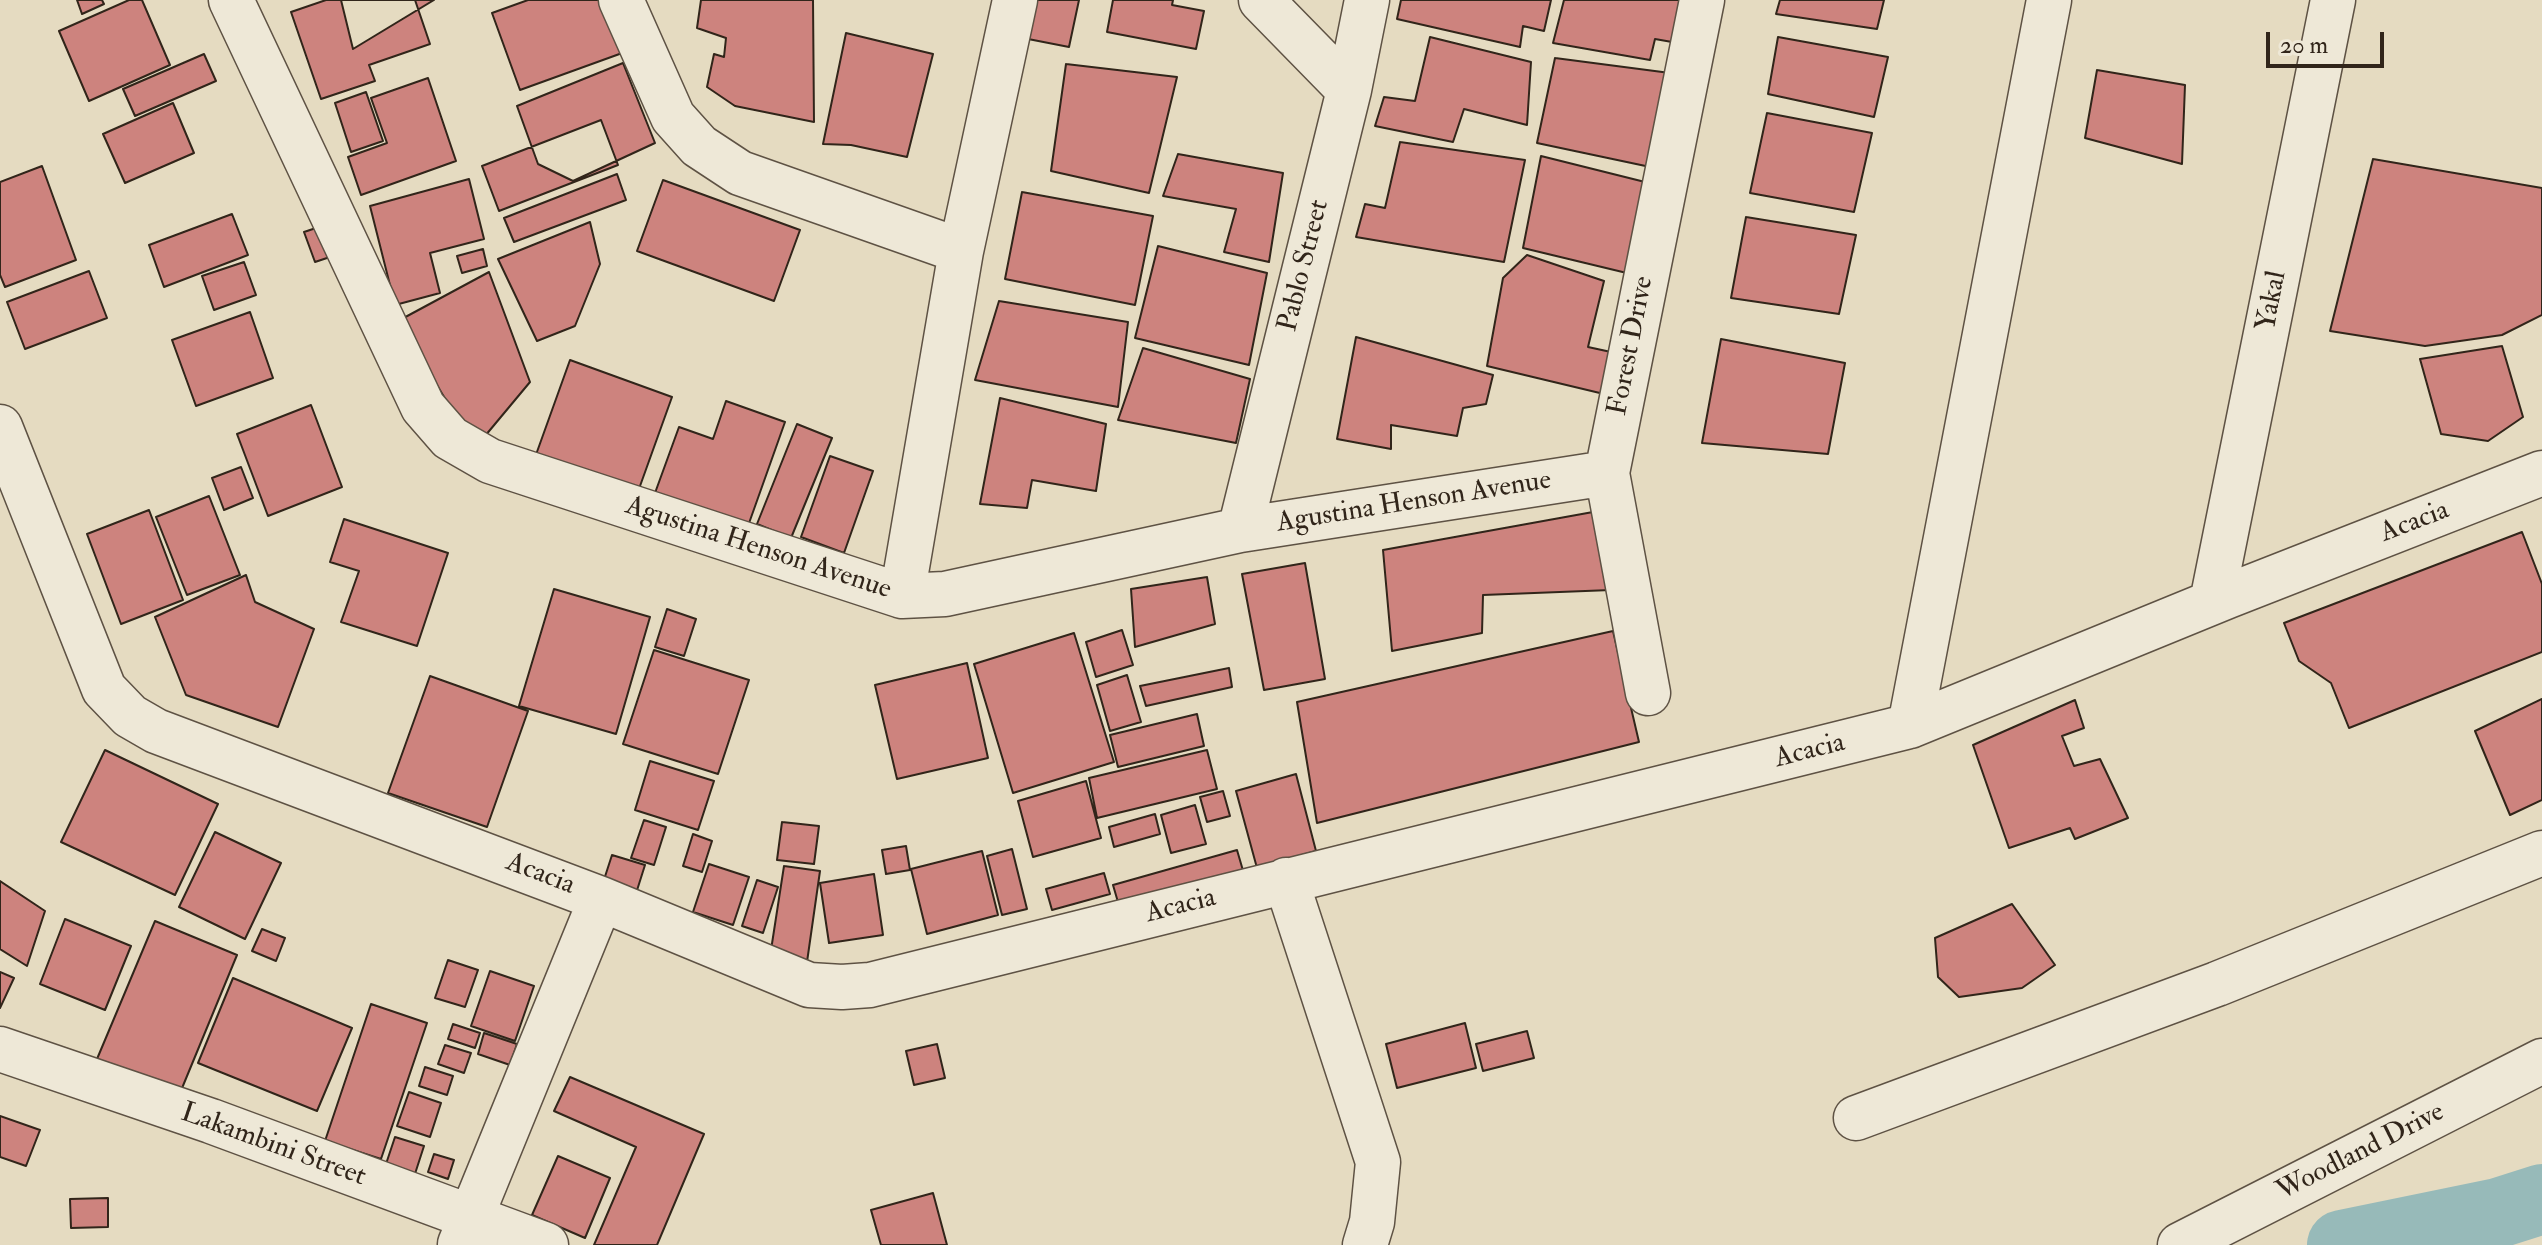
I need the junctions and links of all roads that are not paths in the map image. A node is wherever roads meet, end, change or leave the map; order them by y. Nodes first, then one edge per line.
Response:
1 (231, 0) edge
2 (621, 0) edge
3 (1015, 0) edge
4 (1261, 0) edge
5 (1367, 0) edge
6 (1702, 0) edge
7 (2049, 0) edge
8 (2333, 0) edge
9 (1349, 90) junction
10 (961, 251) junction
11 (0, 427) edge
12 (1607, 473) junction
13 (2542, 473) edge
14 (1240, 530) junction
15 (902, 596) junction
16 (2212, 602) junction
17 (1648, 693) dead end
18 (1910, 726) junction
19 (2542, 853) edge
20 (1286, 880) junction
21 (601, 899) junction
22 (0, 1049) edge
23 (2542, 1061) edge
24 (1856, 1118) dead end
25 (464, 1232) edge
26 (546, 1245) edge
27 (1365, 1245) edge
28 (2180, 1245) edge

1 - 15 street, Agustina Henson Avenue
2 - 10 street
3 - 10 street
4 - 9 street
5 - 9 street, Pablo Street
6 - 12 street, Forest Drive
7 - 18 street
8 - 16 street, Yakal
9 - 14 street, Pablo Street
10 - 15 street
11 - 21 street, Acacia
12 - 14 street, Agustina Henson Avenue
12 - 17 street, Forest Drive
13 - 16 street, Acacia
14 - 15 street, Agustina Henson Avenue
16 - 18 street, Acacia
18 - 20 street, Acacia
19 - 24 street
20 - 21 street, Acacia
20 - 27 street
21 - 25 street
22 - 25 street, Lakambini Street
23 - 28 street, Woodland Drive
25 - 26 street, Lakambini Street

